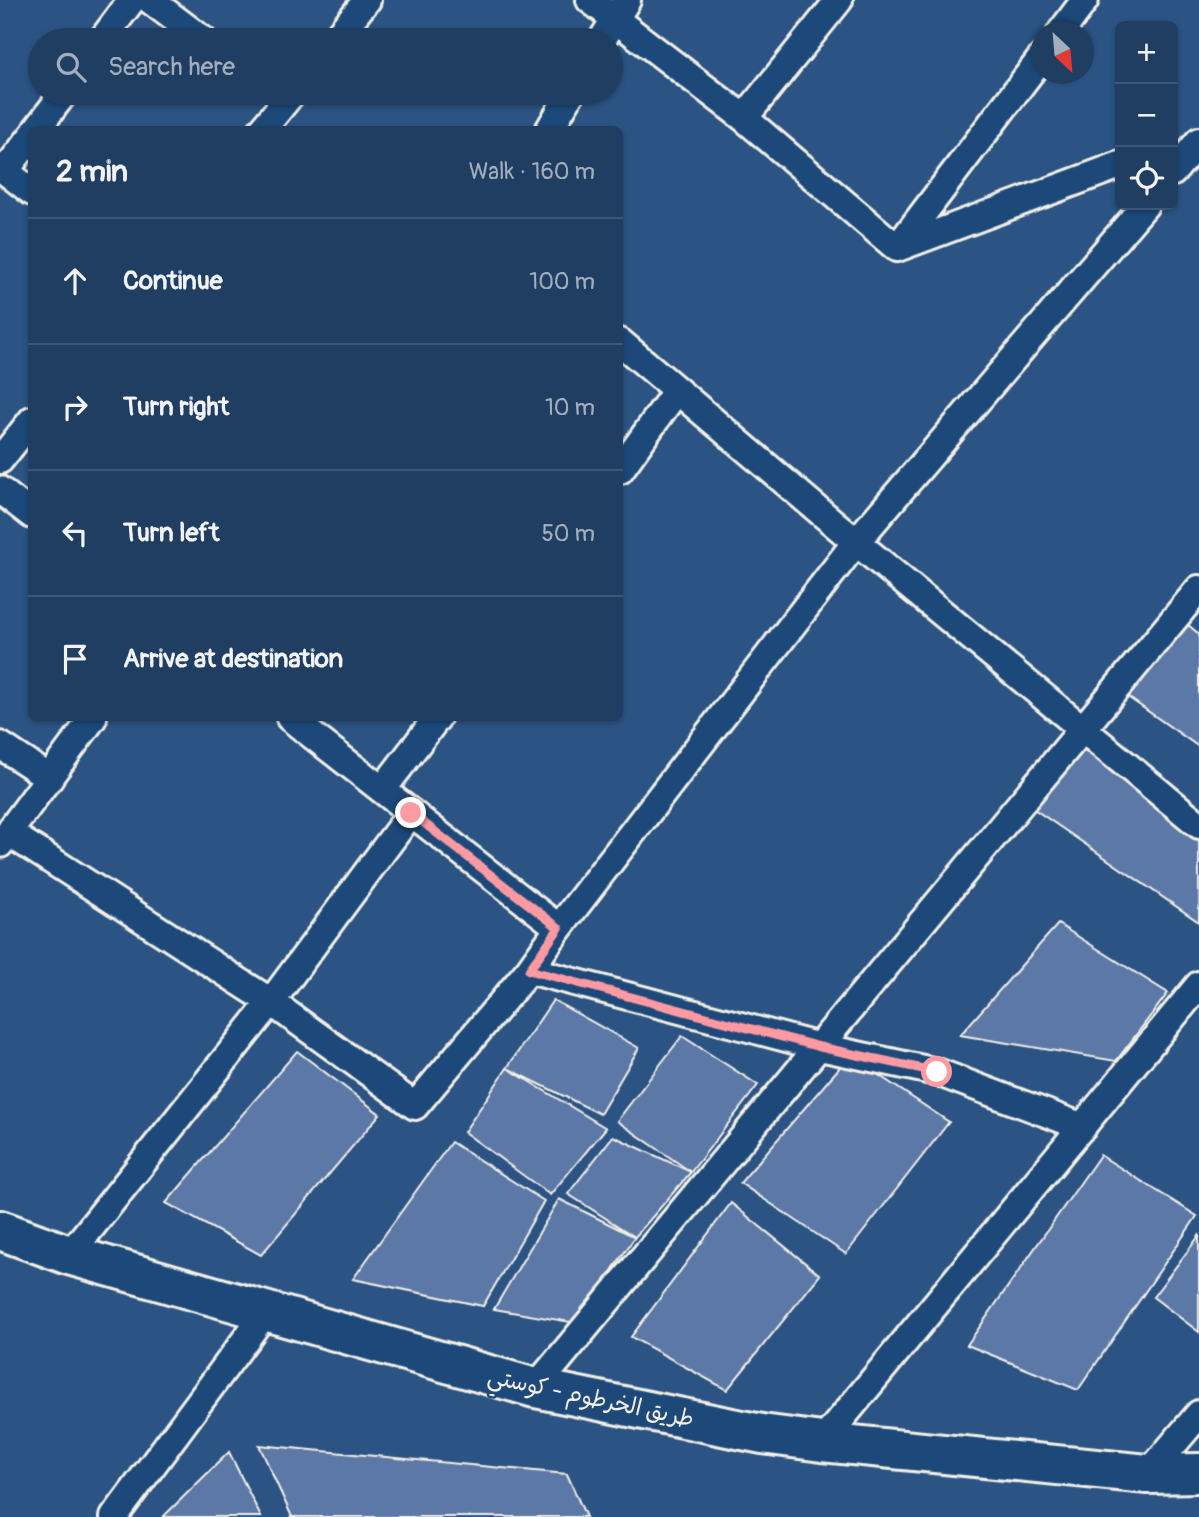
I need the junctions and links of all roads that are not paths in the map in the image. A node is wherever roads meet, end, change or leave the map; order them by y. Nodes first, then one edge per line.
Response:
1 (132, 0) edge
2 (150, 0) edge
3 (367, 0) edge
4 (590, 0) edge
5 (839, 0) edge
6 (1085, 0) edge
7 (615, 20) edge
8 (1069, 21) edge
9 (111, 28) edge
10 (187, 28) edge
11 (344, 28) edge
12 (1031, 70) edge
13 (55, 105) edge
14 (277, 105) edge
15 (563, 105) edge
16 (744, 118) junction
17 (39, 126) edge
18 (264, 126) edge
19 (550, 126) edge
20 (1199, 136) edge
21 (28, 141) edge
22 (1199, 142) edge
23 (1178, 143) edge
24 (1178, 166) edge
25 (1115, 167) edge
26 (3, 169) edge
27 (28, 189) edge
28 (1141, 210) edge
29 (897, 248) junction
30 (623, 345) edge
31 (677, 390) junction
32 (28, 425) edge
33 (0, 460) edge
34 (623, 466) edge
35 (0, 490) edge
36 (28, 512) edge
37 (856, 542) junction
38 (1199, 589) edge
39 (91, 721) edge
40 (294, 721) edge
41 (435, 721) edge
42 (1082, 729) junction
43 (0, 745) edge
44 (50, 778) junction
45 (383, 790) junction
46 (411, 813) junction
47 (1199, 825) edge
48 (5, 839) edge
49 (559, 928) junction
50 (529, 970) junction
51 (1199, 985) edge
52 (271, 1002) junction
53 (820, 1047) junction
54 (1083, 1127) junction
55 (0, 1230) edge
56 (69, 1255) junction
57 (266, 1312) junction
58 (535, 1388) junction
59 (1199, 1413) edge
60 (822, 1442) junction
61 (1199, 1473) edge
62 (1148, 1474) junction
63 (124, 1512) edge

1 - 9 street
2 - 10 street
3 - 11 street
4 - 7 street
5 - 16 street
6 - 8 street
7 - 16 street
12 - 29 street
13 - 17 street
14 - 18 street
15 - 19 street
16 - 29 street
20 - 23 street
21 - 26 street
22 - 24 street
25 - 29 street
26 - 27 street
28 - 37 street
30 - 31 street
31 - 34 street
31 - 37 street
32 - 33 street
35 - 36 street
37 - 42 street
37 - 49 street
38 - 42 street
39 - 44 street
40 - 45 street
41 - 45 street
42 - 47 street
42 - 53 street
43 - 44 street
44 - 48 street
45 - 46 street
46 - 49 street
46 - 52 street
48 - 52 street
49 - 50 street
50 - 52 street
50 - 53 street
51 - 54 street
52 - 56 street
53 - 54 street
53 - 58 street
54 - 60 street
55 - 56 highway, طريق الخرطوم - كوستي
56 - 57 highway, طريق الخرطوم - كوستي
57 - 58 highway, طريق الخرطوم - كوستي
57 - 63 street
58 - 60 highway, طريق الخرطوم - كوستي
59 - 62 street
60 - 62 highway, طريق الخرطوم - كوستي
61 - 62 highway, طريق الخرطوم - كوستي

